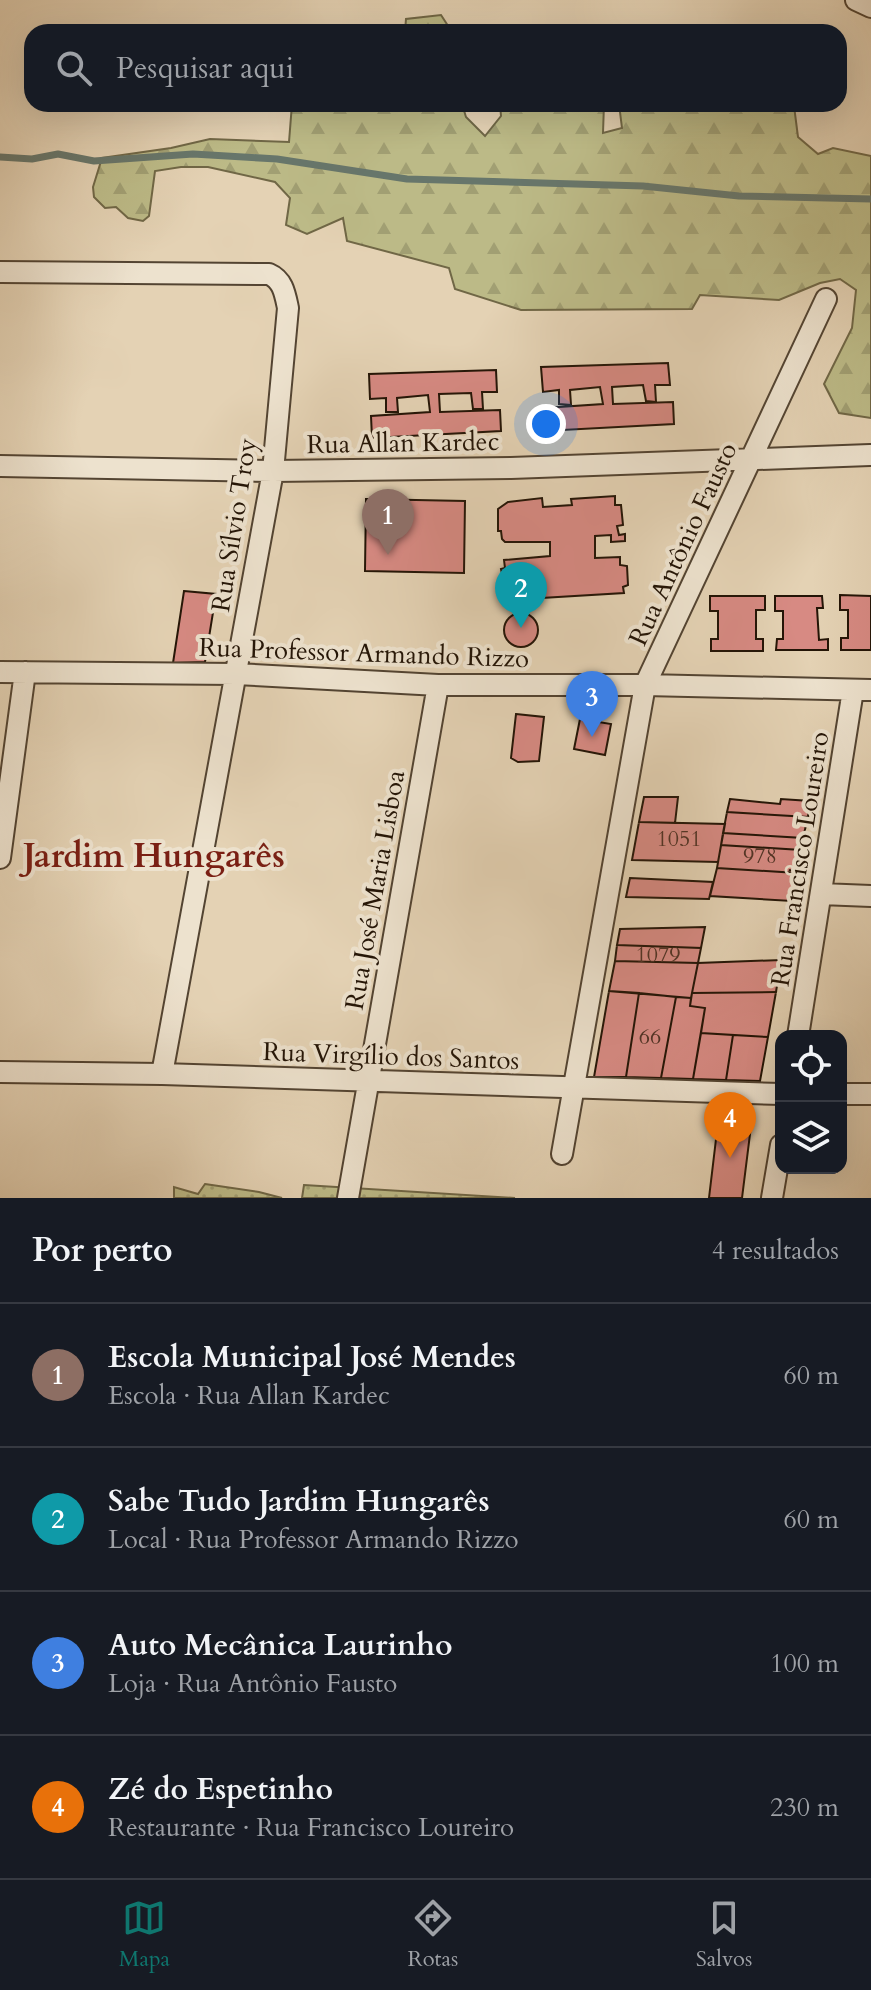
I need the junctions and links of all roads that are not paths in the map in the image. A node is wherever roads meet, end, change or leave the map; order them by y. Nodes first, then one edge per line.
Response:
1 (856, 0) edge
2 (871, 7) edge
3 (0, 272) edge
4 (826, 299) dead end
5 (870, 455) edge
6 (751, 459) junction
7 (0, 466) edge
8 (273, 471) junction
9 (0, 672) edge
10 (25, 672) junction
11 (236, 674) junction
12 (438, 685) junction
13 (645, 685) junction
14 (862, 690) edge
15 (0, 858) edge
16 (821, 894) junction
17 (871, 896) edge
18 (799, 1030) edge
19 (0, 1072) edge
20 (162, 1074) junction
21 (367, 1081) junction
22 (572, 1088) junction
23 (775, 1094) edge
24 (847, 1094) edge
25 (871, 1094) edge
26 (562, 1154) dead end
27 (776, 1174) edge
28 (348, 1198) edge
29 (772, 1198) edge

1 - 2 street
3 - 8 street, Rua Sílvio Troy
4 - 6 street, Rua Antônio Fausto
5 - 6 street, Rua Allan Kardec
6 - 8 street, Rua Allan Kardec
6 - 13 street, Rua Antônio Fausto
7 - 8 street, Rua Allan Kardec
8 - 11 street, Rua Sílvio Troy
9 - 10 street, Rua Professor Armando Rizzo
10 - 11 street, Rua Professor Armando Rizzo
10 - 15 street
11 - 12 street, Rua Professor Armando Rizzo
11 - 20 street, Rua Sílvio Troy
12 - 13 street, Rua Professor Armando Rizzo
12 - 21 street, Rua José Maria Lisboa
13 - 14 street, Rua Professor Armando Rizzo
13 - 22 street, Rua Antônio Fausto
14 - 16 street, Rua Francisco Loureiro
16 - 17 street
16 - 18 street, Rua Francisco Loureiro
19 - 20 street, Rua Virgílio dos Santos
20 - 21 street, Rua Virgílio dos Santos
21 - 22 street, Rua Virgílio dos Santos
21 - 28 street, Rua José Maria Lisboa
22 - 23 street, Rua Virgílio dos Santos
22 - 26 street, Rua Antônio Fausto
24 - 25 street
27 - 29 street

